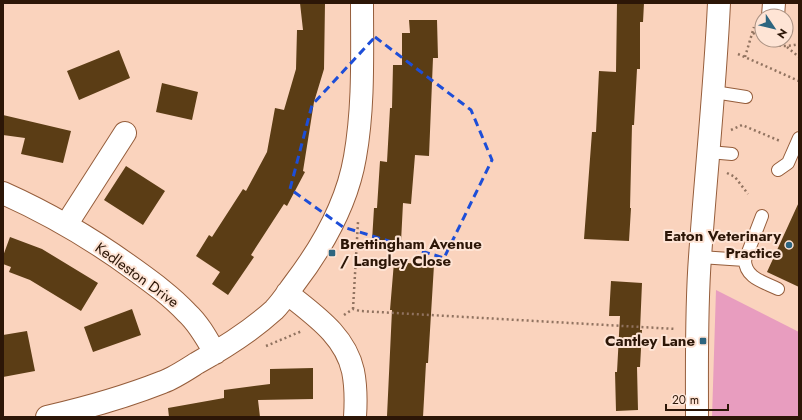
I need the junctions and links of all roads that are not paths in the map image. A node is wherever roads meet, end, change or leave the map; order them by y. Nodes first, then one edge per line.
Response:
1 (362, 3) edge
2 (719, 3) edge
3 (714, 92) junction
4 (746, 98) dead end
5 (126, 133) dead end
6 (799, 138) edge
7 (732, 154) dead end
8 (708, 161) junction
9 (778, 170) dead end
10 (3, 193) edge
11 (762, 216) dead end
12 (66, 225) junction
13 (700, 257) junction
14 (745, 260) junction
15 (778, 289) dead end
16 (287, 293) junction
17 (215, 353) junction
18 (47, 417) edge
19 (356, 417) edge
20 (697, 417) edge

1 - 16 street
2 - 3 street
3 - 4 lane
3 - 8 street
5 - 12 street
6 - 9 lane
7 - 8 lane
8 - 13 street
10 - 12 street, Kedleston Drive
11 - 14 lane
12 - 17 street, Kedleston Drive
13 - 14 lane
13 - 20 street
14 - 15 lane
16 - 17 street
16 - 19 street
17 - 18 street

